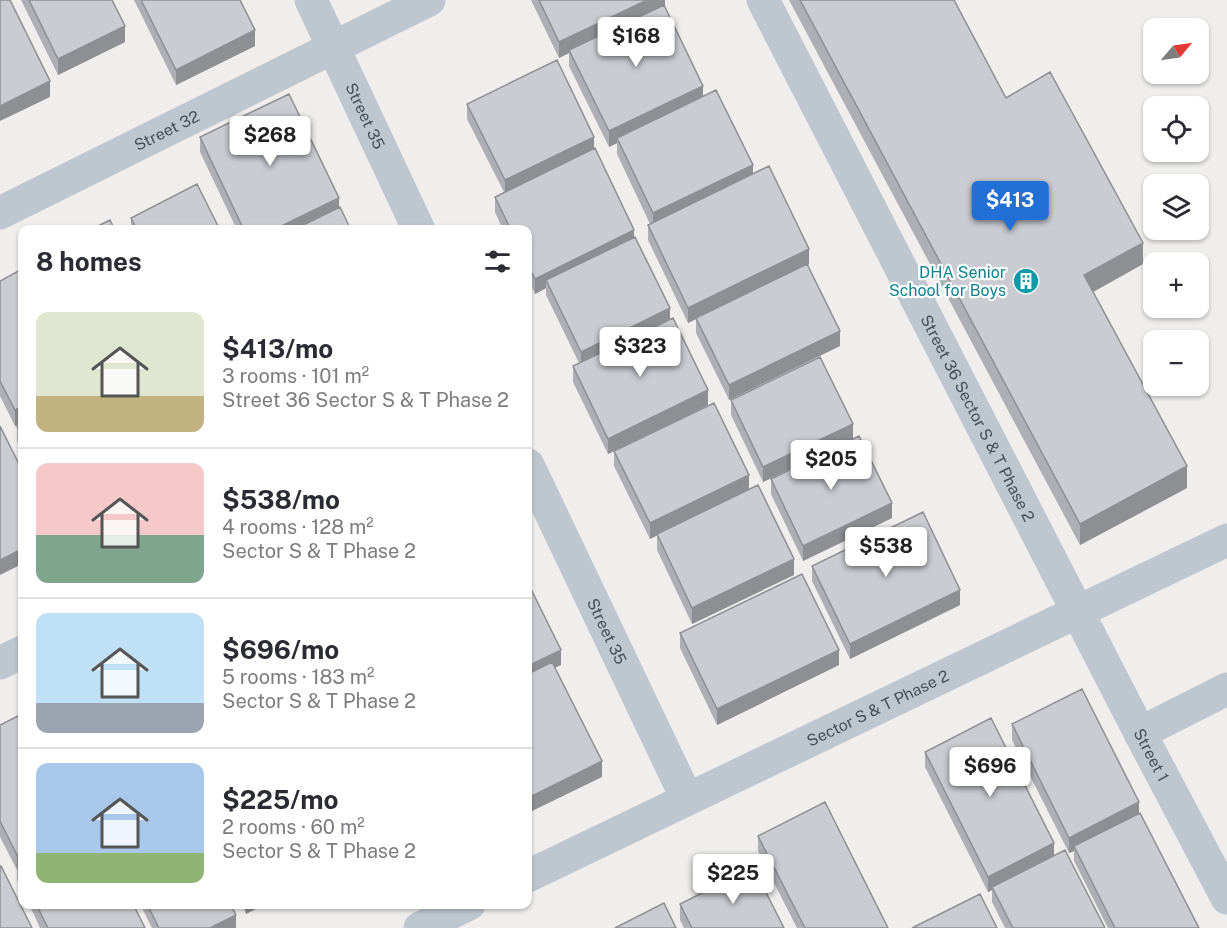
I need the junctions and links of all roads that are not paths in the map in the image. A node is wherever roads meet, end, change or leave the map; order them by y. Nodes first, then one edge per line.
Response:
1 (311, 0) edge
2 (429, 0) edge
3 (763, 0) edge
4 (335, 47) junction
5 (0, 213) edge
6 (417, 225) edge
7 (532, 473) edge
8 (1227, 540) edge
9 (1077, 610) junction
10 (18, 654) edge
11 (0, 663) edge
12 (1227, 689) edge
13 (1140, 734) junction
14 (687, 799) junction
15 (532, 874) edge
16 (1227, 898) edge
17 (459, 909) edge
18 (420, 928) edge

1 - 4 street, Street 35
2 - 4 street, Street 32
3 - 9 street, Street 36 Sector S & T Phase 2
4 - 5 street, Street 32
4 - 6 street, Street 35
7 - 14 street, Street 35
8 - 9 street, Sector S & T Phase 2
9 - 13 street, Street 1
9 - 14 street, Sector S & T Phase 2
10 - 11 street
12 - 13 street
13 - 16 street, Street 1
14 - 15 street, Sector S & T Phase 2
17 - 18 street

